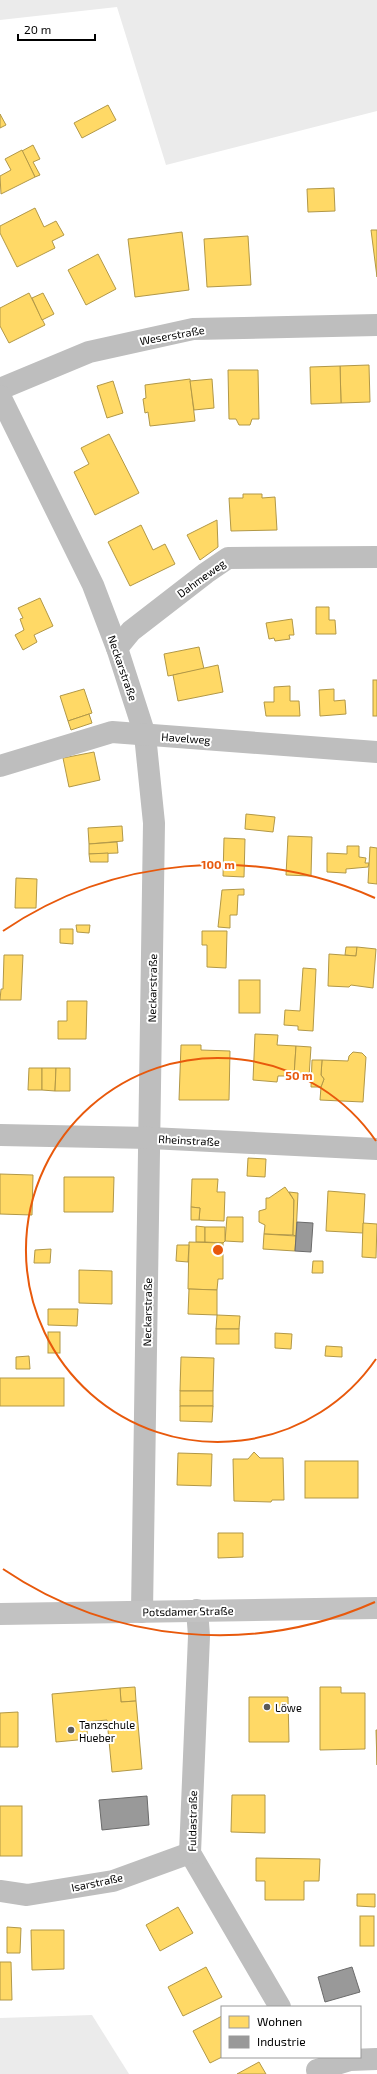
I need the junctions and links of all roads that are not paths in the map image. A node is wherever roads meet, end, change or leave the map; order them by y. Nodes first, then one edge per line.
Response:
1 (377, 325) edge
2 (0, 389) edge
3 (0, 396) edge
4 (377, 557) edge
5 (117, 648) junction
6 (146, 735) junction
7 (377, 752) edge
8 (0, 766) edge
9 (0, 1135) edge
10 (150, 1138) junction
11 (377, 1149) edge
12 (377, 1608) edge
13 (197, 1610) junction
14 (142, 1612) junction
15 (0, 1614) edge
16 (190, 1853) junction
17 (0, 1891) edge
18 (279, 2006) edge
19 (377, 2059) edge
20 (315, 2067) edge

1 - 2 street, Weserstraße
3 - 5 street, Neckarstraße
4 - 5 street, Dahmeweg
5 - 6 street, Neckarstraße
6 - 7 street, Havelweg
6 - 8 street, Havelweg
6 - 10 street, Neckarstraße
9 - 10 street, Rheinstraße
10 - 11 street, Rheinstraße
10 - 14 street, Neckarstraße
12 - 13 main road, Potsdamer Straße
13 - 14 main road, Potsdamer Straße
13 - 16 street, Fuldastraße
14 - 15 main road, Potsdamer Straße
16 - 17 street, Isarstraße
16 - 18 street, Fuldastraße
19 - 20 street

